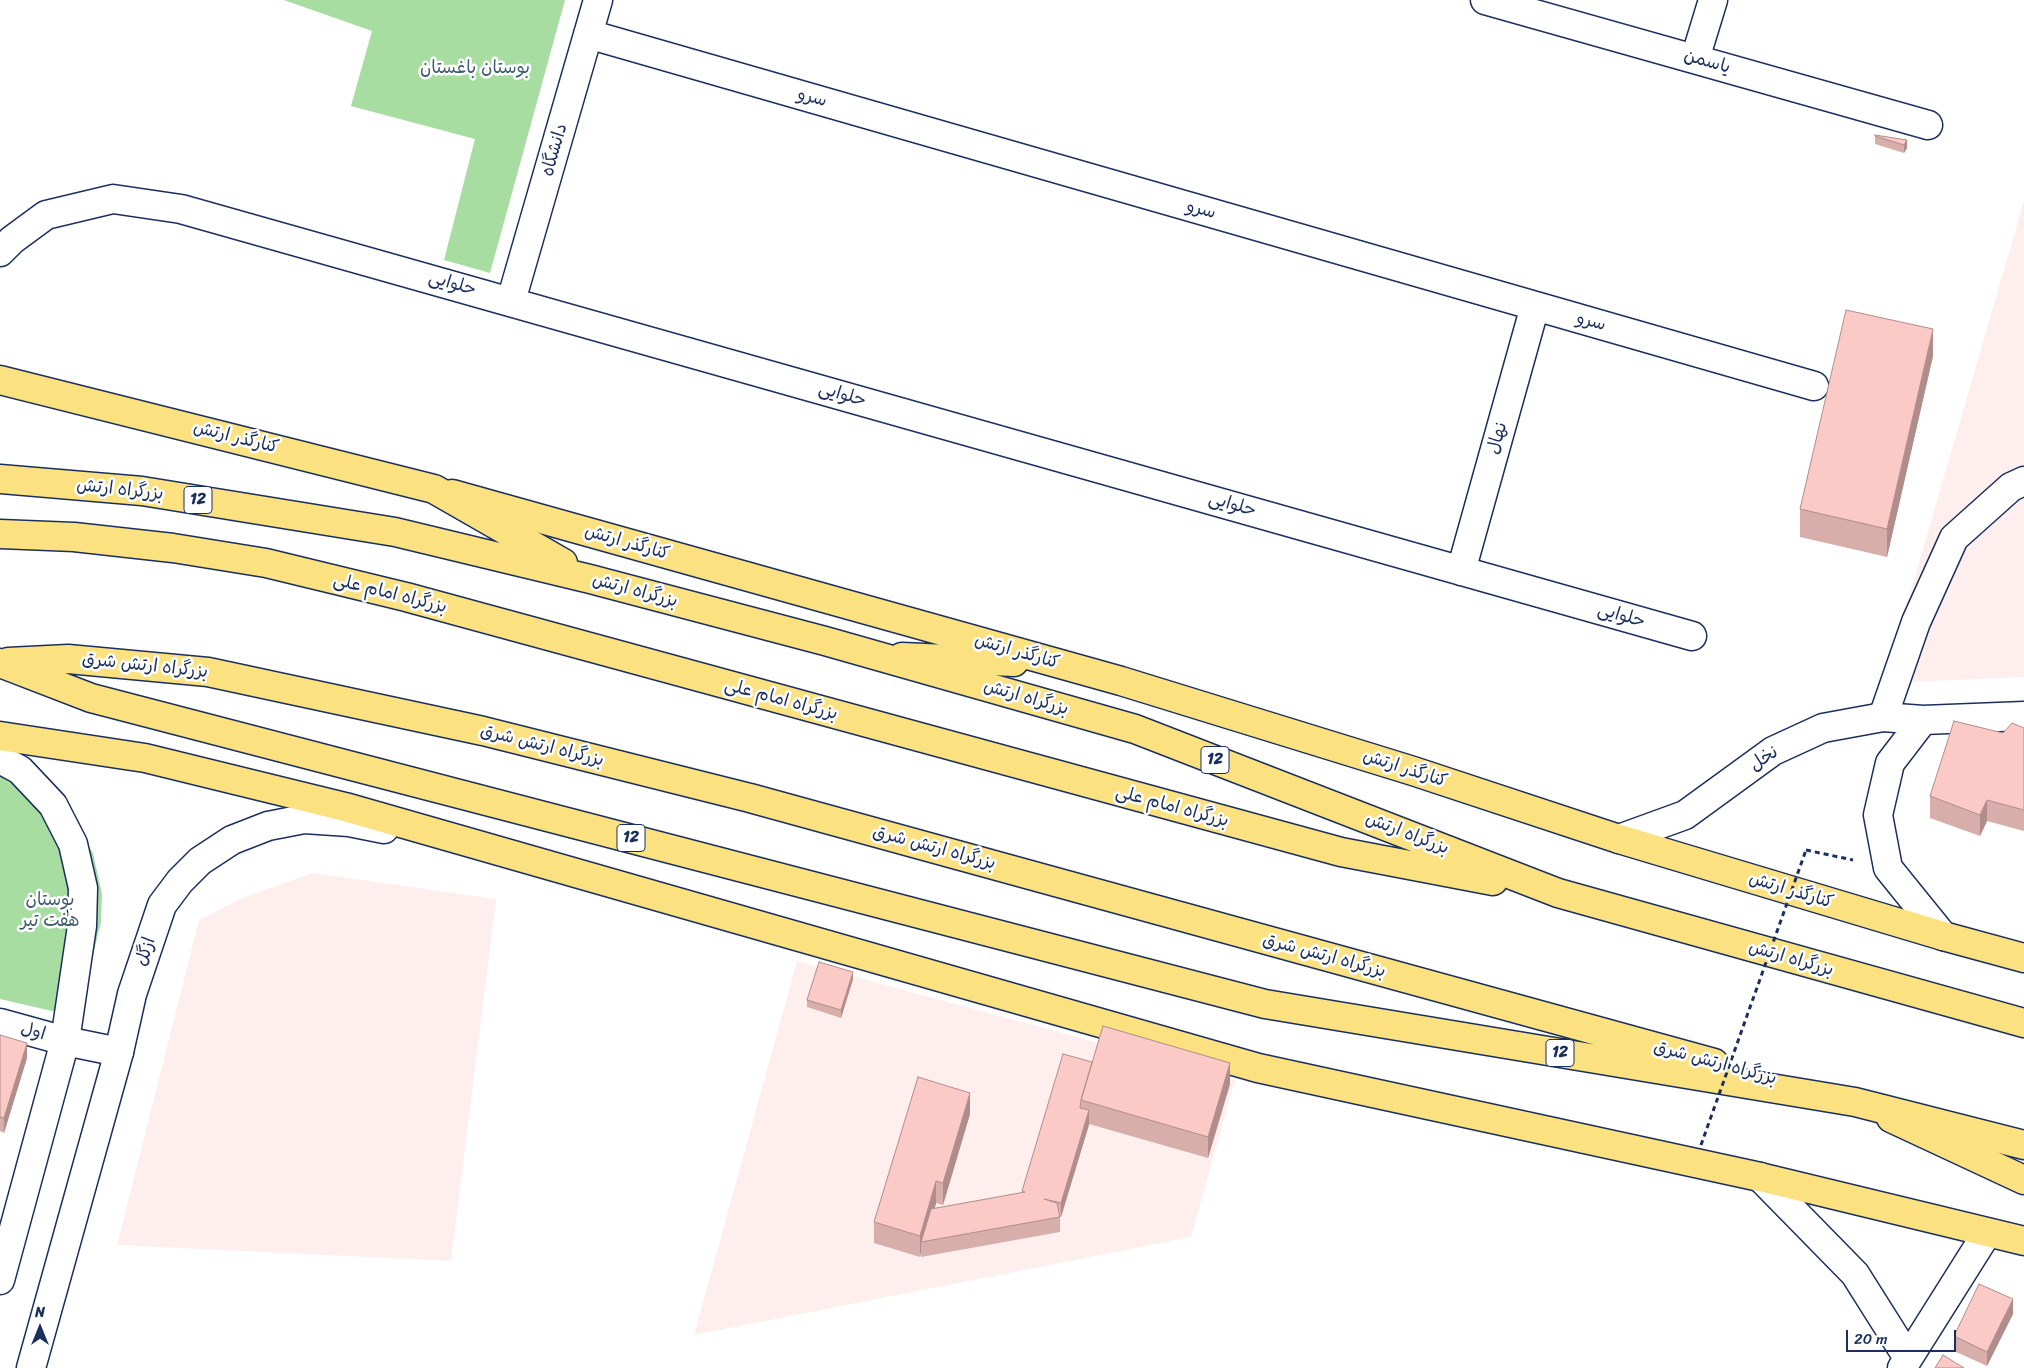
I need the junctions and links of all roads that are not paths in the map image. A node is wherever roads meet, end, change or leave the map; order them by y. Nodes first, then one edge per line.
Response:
1 (598, 0) edge
2 (1485, 0) edge
3 (1714, 0) edge
4 (588, 34) junction
5 (1695, 59) junction
6 (1928, 125) dead end
7 (0, 252) edge
8 (512, 300) junction
9 (1535, 306) junction
10 (0, 380) edge
11 (1814, 386) dead end
12 (0, 479) edge
13 (2024, 481) edge
14 (434, 489) junction
15 (0, 534) edge
16 (1461, 571) junction
17 (590, 578) junction
18 (1692, 636) dead end
19 (880, 656) junction
20 (0, 663) edge
21 (1061, 664) junction
22 (2024, 716) edge
23 (1883, 717) junction
24 (1923, 720) junction
25 (0, 736) edge
26 (0, 759) edge
27 (1619, 839) junction
28 (512, 855) junction
29 (1558, 893) junction
30 (1943, 936) junction
31 (2024, 958) edge
32 (0, 1023) edge
33 (2024, 1023) edge
34 (66, 1041) junction
35 (119, 1052) junction
36 (1856, 1102) junction
37 (2024, 1145) edge
38 (1760, 1177) junction
39 (2024, 1180) edge
40 (1987, 1232) junction
41 (2024, 1241) edge
42 (0, 1280) edge
43 (1905, 1363) edge
44 (31, 1368) edge

1 - 4 street, دانشگاه
2 - 5 street, یاسمن
3 - 5 street
4 - 8 street, دانشگاه
4 - 9 street, سرو
5 - 6 street, یاسمن
7 - 8 street, حلوایی
8 - 16 street, حلوایی
9 - 11 street, سرو
9 - 16 street, نهال
10 - 14 main road, کنارگذر ارتش
12 - 17 main road, بزرگراه ارتش / 12
13 - 23 street
14 - 17 main road
14 - 21 main road, کنارگذر ارتش
15 - 29 main road, بزرگراه امام علی
16 - 18 street, حلوایی
17 - 19 main road, بزرگراه ارتش / 12
19 - 21 main road
19 - 29 main road, بزرگراه ارتش / 12
20 - 36 main road, 12
20 - 36 main road, بزرگراه ارتش شرق
21 - 27 main road, کنارگذر ارتش
22 - 24 street, نخل
23 - 24 street, نخل
23 - 27 street, نخل
24 - 30 street
25 - 28 main road
26 - 34 street
27 - 30 main road, کنارگذر ارتش
28 - 35 street, ازگل
28 - 38 main road
29 - 33 main road, بزرگراه ارتش / 12
30 - 31 main road, کنارگذر ارتش
32 - 34 street, اول
34 - 35 street, اول
34 - 42 street
35 - 44 street, ازگل
36 - 37 main road, 12
36 - 39 main road
38 - 40 main road
38 - 43 street
40 - 41 main road
40 - 43 street

